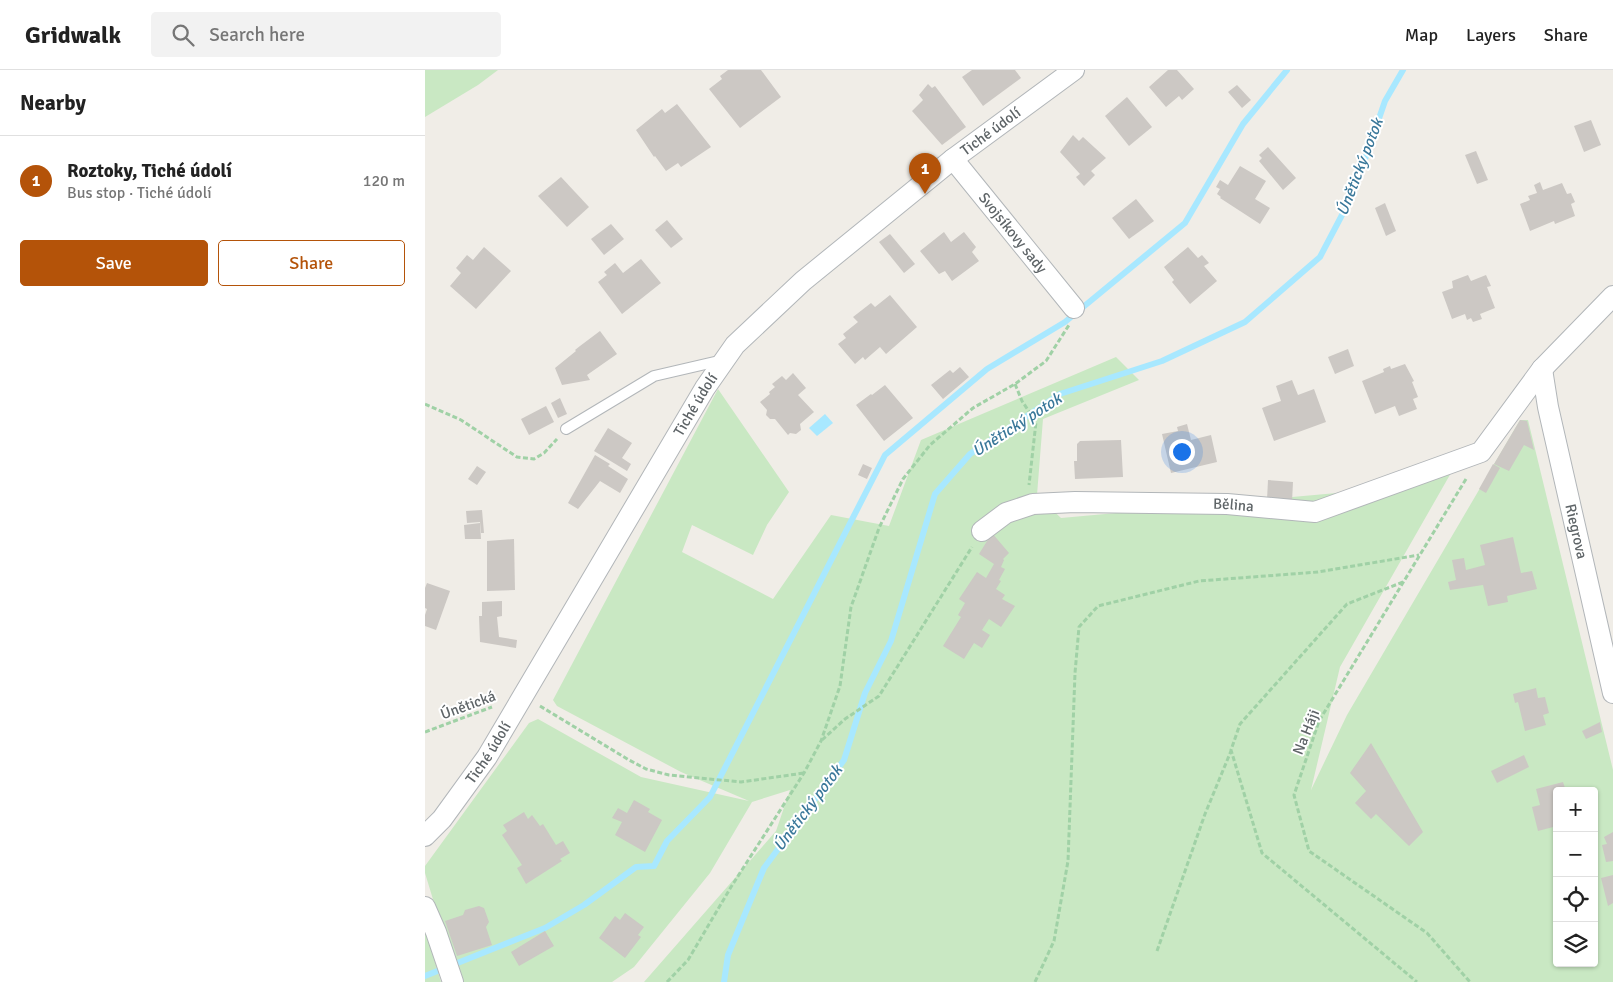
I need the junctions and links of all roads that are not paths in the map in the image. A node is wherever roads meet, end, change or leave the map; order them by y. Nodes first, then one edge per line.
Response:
1 (1075, 70) edge
2 (953, 159) junction
3 (1613, 296) edge
4 (1074, 308) road end
5 (725, 360) junction
6 (1542, 370) junction
7 (566, 429) road end
8 (982, 531) road end
9 (1613, 693) edge
10 (425, 836) edge
11 (425, 907) edge
12 (453, 982) edge

1 - 2 street, Tiché údolí
2 - 4 street, Svojsíkovy sady
2 - 5 street, Tiché údolí
3 - 6 street
5 - 7 lane
5 - 10 street, Tiché údolí
6 - 8 street, Bělina
6 - 9 street, Riegrova
11 - 12 street

